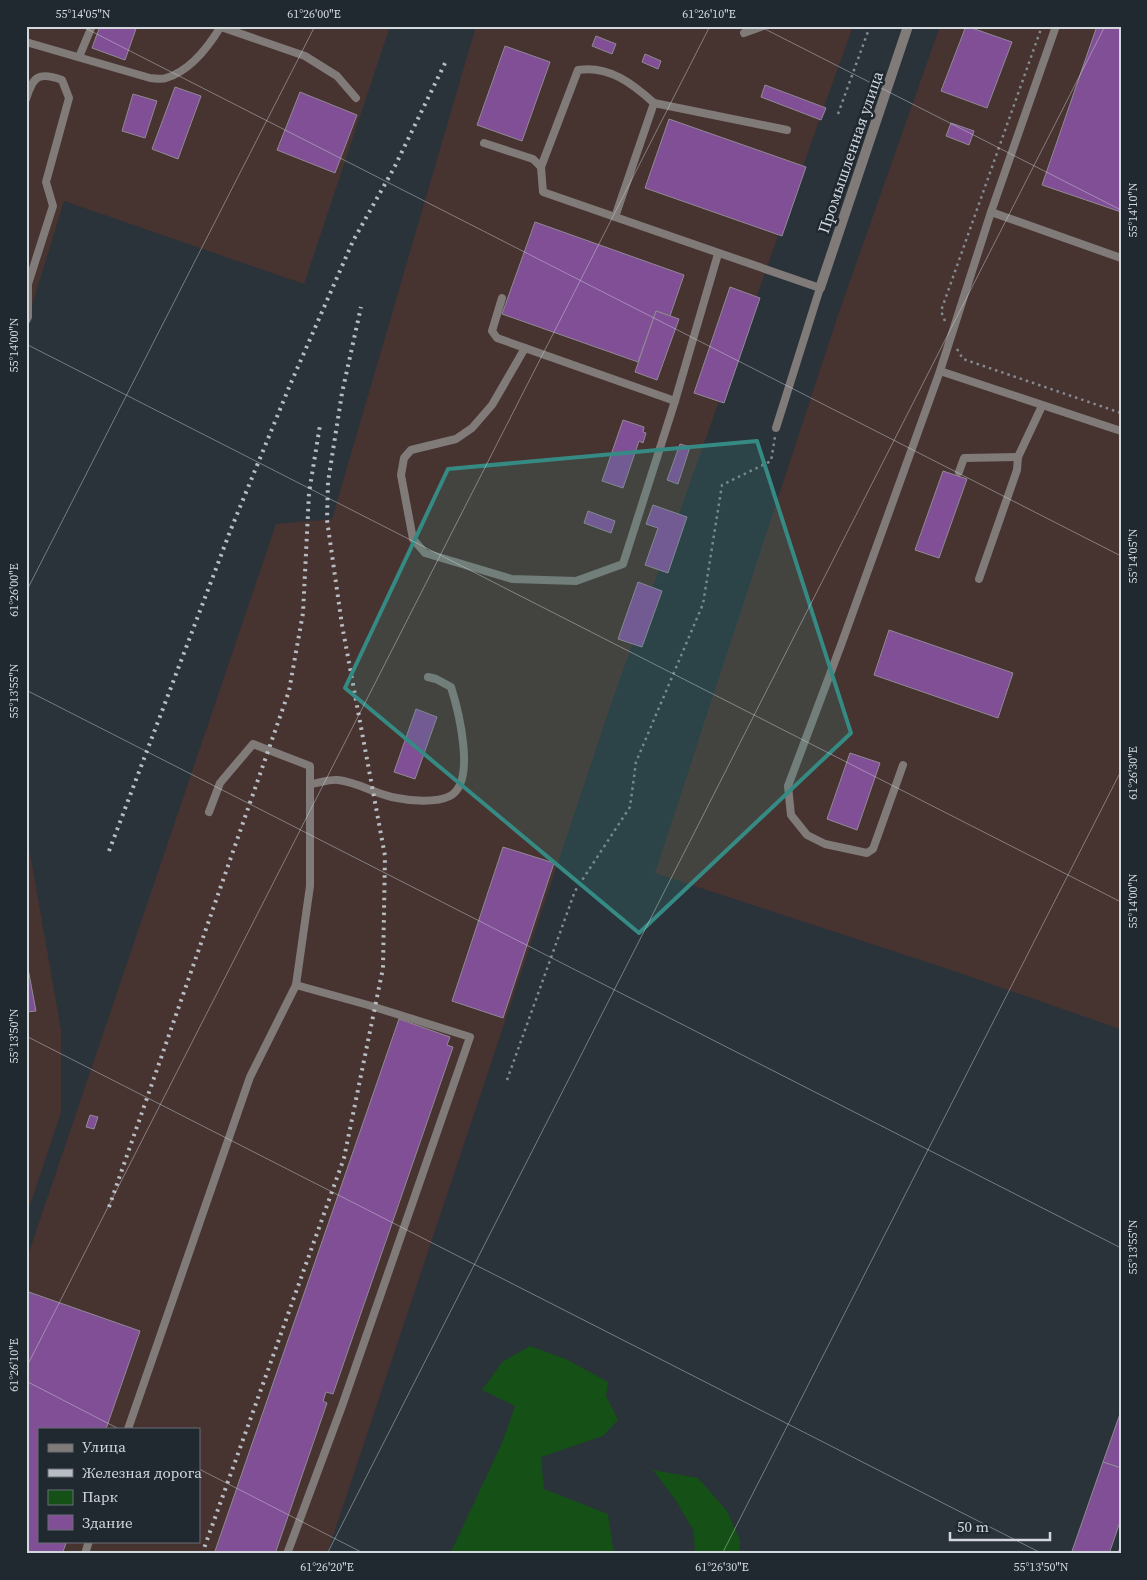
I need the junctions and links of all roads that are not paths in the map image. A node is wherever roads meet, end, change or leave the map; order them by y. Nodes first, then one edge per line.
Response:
1 (92, 26) edge
2 (763, 26) edge
3 (908, 26) edge
4 (1056, 26) edge
5 (221, 27) edge
6 (744, 33) dead end
7 (26, 42) edge
8 (79, 57) junction
9 (27, 97) edge
10 (356, 98) dead end
11 (654, 103) junction
12 (787, 130) dead end
13 (484, 143) dead end
14 (541, 167) junction
15 (991, 212) junction
16 (615, 217) junction
17 (718, 254) junction
18 (1121, 258) edge
19 (820, 288) junction
20 (502, 298) dead end
21 (26, 321) edge
22 (525, 348) junction
23 (940, 371) junction
24 (675, 401) junction
25 (1042, 406) junction
26 (776, 428) road end
27 (1121, 431) edge
28 (1018, 456) junction
29 (959, 472) dead end
30 (979, 579) dead end
31 (428, 677) dead end
32 (903, 766) dead end
33 (311, 784) junction
34 (209, 812) dead end
35 (296, 985) junction
36 (128, 1428) edge
37 (89, 1542) edge
38 (85, 1554) edge
39 (287, 1554) edge

1 - 8 lane
2 - 6 lane
3 - 19 street, Промышленная улица
4 - 15 lane
5 - 8 lane
5 - 10 lane
7 - 8 lane
9 - 21 lane
11 - 12 lane
11 - 14 lane
11 - 16 lane
13 - 14 lane
14 - 16 lane
15 - 18 lane
15 - 23 lane
16 - 17 lane
17 - 19 lane
17 - 24 lane
19 - 26 lane
20 - 22 lane
22 - 24 lane
22 - 24 lane
23 - 25 lane
23 - 32 lane
25 - 27 lane
25 - 28 lane
28 - 29 lane
28 - 30 lane
31 - 33 lane
33 - 34 lane
33 - 35 lane
35 - 36 lane
35 - 39 lane
37 - 38 lane

